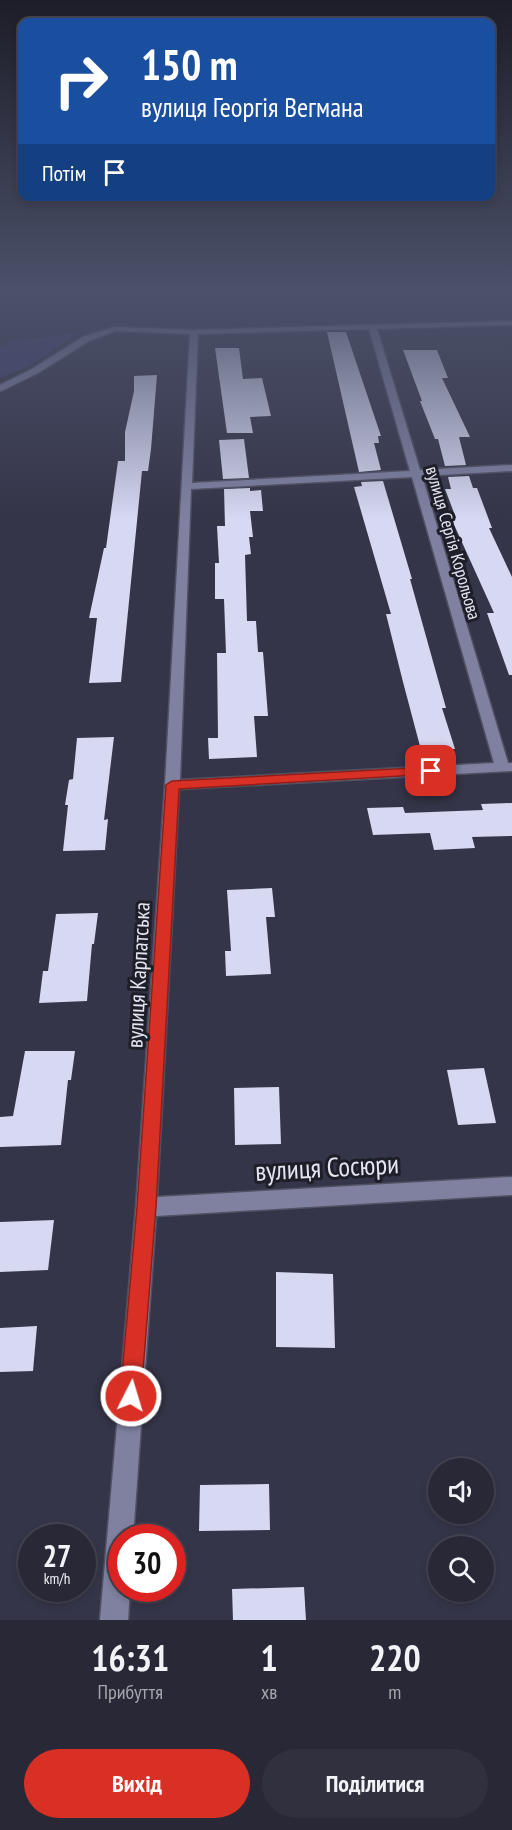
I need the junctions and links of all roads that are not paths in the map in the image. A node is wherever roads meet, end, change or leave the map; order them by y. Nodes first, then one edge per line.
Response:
1 (39, 369) edge
2 (192, 369) edge
3 (385, 369) edge
4 (0, 388) edge
5 (512, 468) edge
6 (415, 472) junction
7 (187, 486) junction
8 (507, 767) edge
9 (172, 785) junction
10 (512, 1186) edge
11 (146, 1207) junction
12 (114, 1620) edge

1 - 4 street
2 - 7 street, вулиця Карпатська
3 - 6 street, вулиця Сергія Корольова
5 - 6 street
6 - 7 street
6 - 8 street, вулиця Сергія Корольова
7 - 9 street, вулиця Карпатська
8 - 9 street
9 - 11 street, вулиця Карпатська
10 - 11 street, вулиця Сосюри
11 - 12 street, вулиця Карпатська

